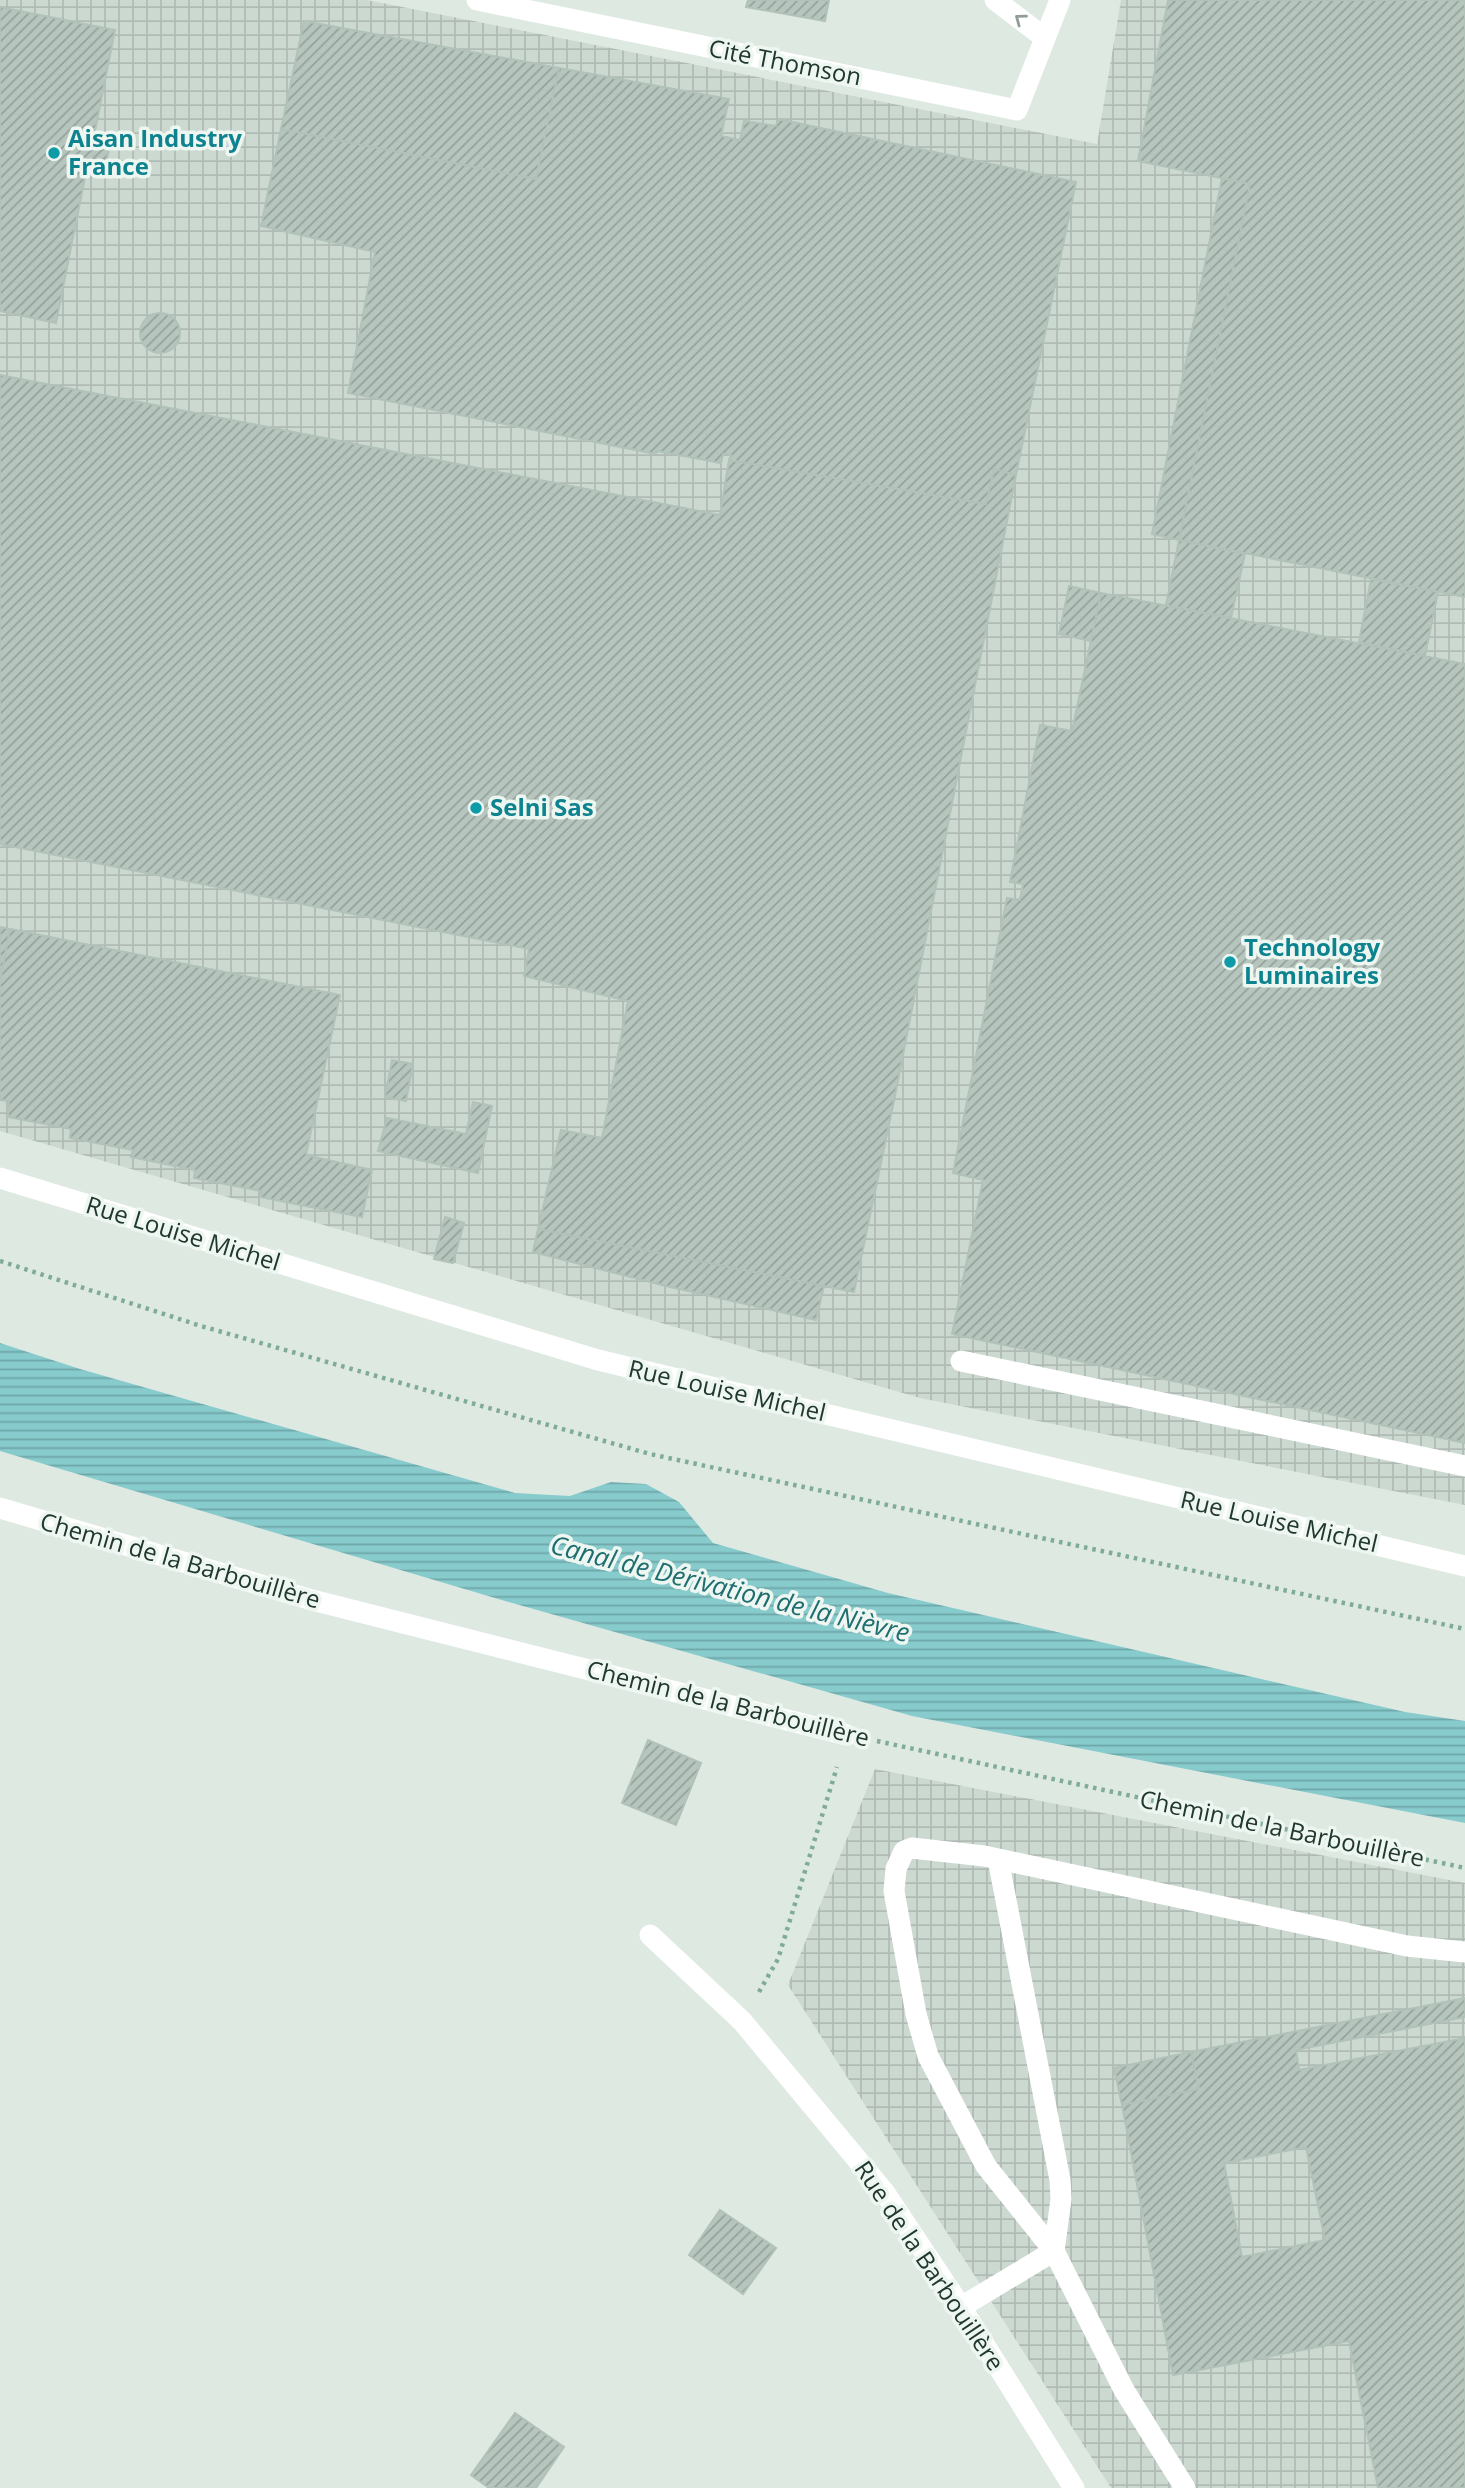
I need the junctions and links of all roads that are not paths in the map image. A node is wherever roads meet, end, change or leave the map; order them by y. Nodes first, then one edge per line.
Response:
1 (477, 0) edge
2 (995, 0) edge
3 (1060, 0) edge
4 (1045, 38) junction
5 (0, 1178) edge
6 (961, 1361) dead end
7 (1465, 1466) edge
8 (0, 1508) edge
9 (1465, 1566) edge
10 (847, 1735) road end
11 (998, 1859) junction
12 (650, 1935) dead end
13 (1465, 1952) edge
14 (1054, 2251) junction
15 (961, 2307) junction
16 (1074, 2488) edge
17 (1185, 2488) edge

1 - 4 street, Cité Thomson
4 -> 2 street
3 - 4 street, Cité Thomson
5 - 9 street, Rue Louise Michel
6 - 7 street
8 - 10 street, Chemin de la Barbouillère
11 - 13 street
11 - 14 street
11 - 14 street
12 - 15 street, Rue de la Barbouillère
14 - 15 street
14 - 17 street
15 - 16 street, Rue de la Barbouillère

